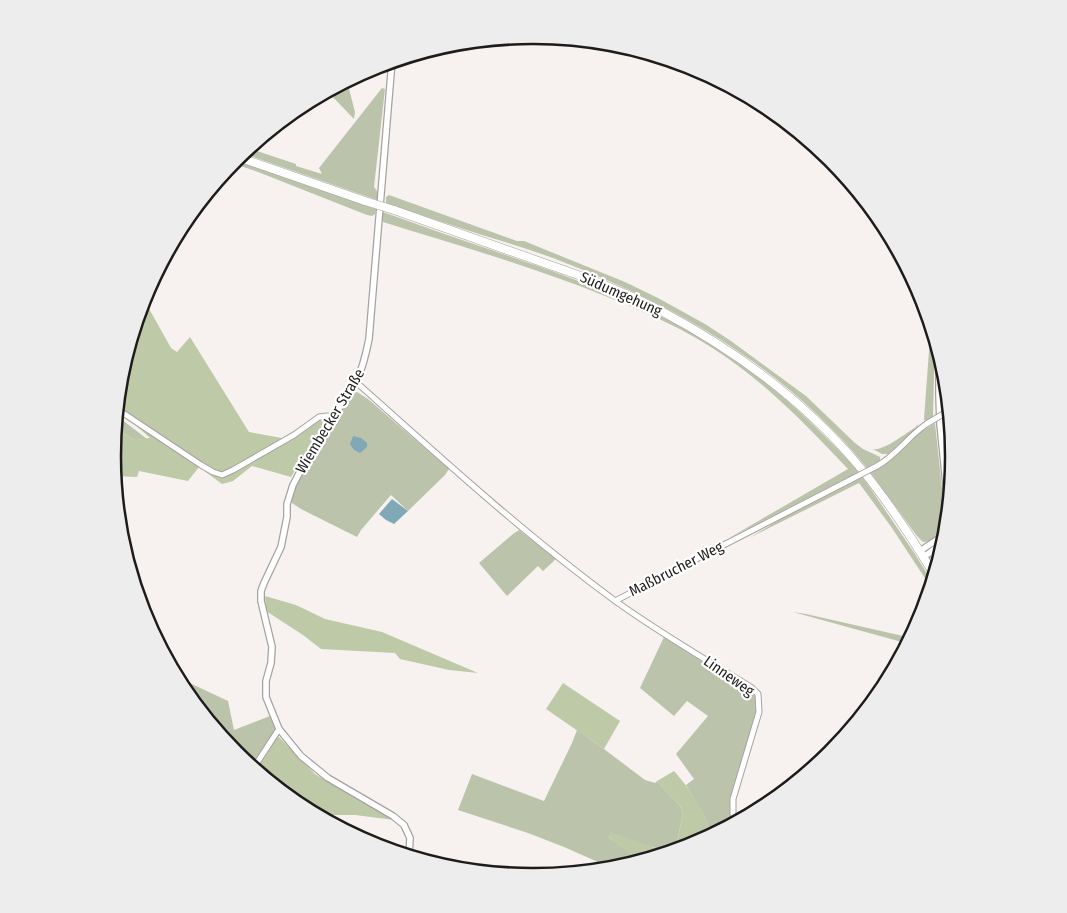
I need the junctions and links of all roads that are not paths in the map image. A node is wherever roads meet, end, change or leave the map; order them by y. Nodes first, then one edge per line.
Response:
1 (391, 69) edge
2 (247, 160) edge
3 (938, 378) edge
4 (356, 382) junction
5 (123, 413) edge
6 (944, 414) edge
7 (332, 417) junction
8 (945, 476) edge
9 (937, 540) edge
10 (935, 549) edge
11 (922, 554) junction
12 (931, 568) edge
13 (615, 600) junction
14 (279, 729) junction
15 (257, 763) edge
16 (734, 817) edge
17 (409, 850) edge

1 - 4 street, Wiembecker Straße
2 - 11 main road, Südumgehung, bridge
3 - 8 street
4 - 7 street, Wiembecker Straße
4 - 13 street, Maßbrucher Weg
5 - 7 street
6 - 13 street, Maßbrucher Weg, bridge
7 - 14 street, Wiembecker Straße
9 - 11 street
10 - 11 street
11 - 12 main road, Südumgehung
13 - 16 street, Linneweg
14 - 15 street
14 - 17 street, Wiembecker Straße

